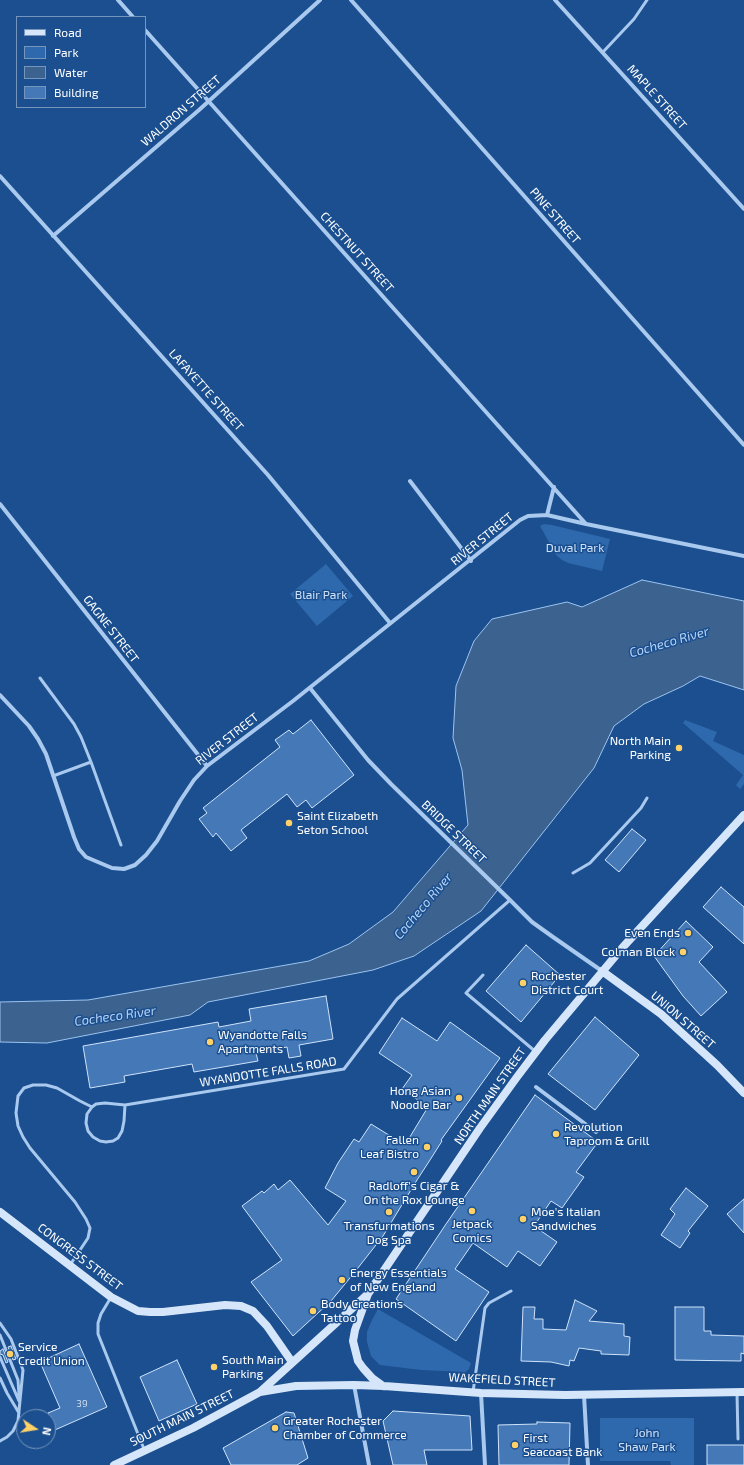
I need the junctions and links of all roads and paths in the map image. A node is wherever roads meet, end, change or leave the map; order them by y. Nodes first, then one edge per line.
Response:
1 (118, 0) edge
2 (320, 0) edge
3 (351, 0) edge
4 (555, 0) edge
5 (647, 0) edge
6 (132, 16) edge
7 (146, 31) edge
8 (604, 52) junction
9 (208, 101) junction
10 (0, 176) edge
11 (2, 182) edge
12 (744, 209) edge
13 (53, 236) junction
14 (744, 445) edge
15 (410, 481) dead end
16 (554, 487) junction
17 (0, 504) edge
18 (547, 515) junction
19 (586, 524) junction
20 (744, 556) edge
21 (471, 561) junction
22 (390, 623) junction
23 (40, 678) dead end
24 (310, 688) junction
25 (0, 695) edge
26 (90, 762) junction
27 (207, 766) junction
28 (53, 776) junction
29 (647, 798) dead end
30 (744, 815) edge
31 (120, 845) dead end
32 (573, 873) dead end
33 (510, 900) junction
34 (602, 971) junction
35 (482, 975) dead end
36 (536, 1052) junction
37 (536, 1087) dead end
38 (744, 1093) edge
39 (125, 1105) junction
40 (92, 1107) junction
41 (601, 1126) dead end
42 (0, 1212) edge
43 (70, 1265) junction
44 (511, 1291) dead end
45 (368, 1294) junction
46 (111, 1297) junction
47 (0, 1324) edge
48 (0, 1336) edge
49 (0, 1357) edge
50 (292, 1362) junction
51 (0, 1378) edge
52 (354, 1385) junction
53 (384, 1386) junction
54 (260, 1392) junction
55 (477, 1392) junction
56 (740, 1392) edge
57 (584, 1395) junction
58 (20, 1402) junction
59 (17, 1409) edge
60 (19, 1409) edge
61 (16, 1425) edge
62 (738, 1439) dead end
63 (0, 1441) edge
64 (144, 1451) junction
65 (114, 1465) edge
66 (369, 1465) edge
67 (485, 1465) edge
68 (588, 1465) edge

1 - 6 street
2 - 9 street, WALDRON STREET
3 - 14 street, PINE STREET
4 - 8 street, MAPLE STREET
5 - 8 lane
7 - 9 street, CHESTNUT STREET
8 - 12 street, MAPLE STREET
9 - 13 street, WALDRON STREET
9 - 16 street, CHESTNUT STREET
10 - 11 street, LAFAYETTE STREET
11 - 13 street, LAFAYETTE STREET
13 - 22 street, LAFAYETTE STREET
15 - 21 street
16 - 18 street
16 - 19 street
17 - 27 street, GAGNE STREET
18 - 19 street, RIVER STREET
18 - 21 street, RIVER STREET
19 - 20 street, RIVER STREET
21 - 22 street, RIVER STREET
22 - 24 street, RIVER STREET
23 - 26 lane
24 - 27 street, RIVER STREET
24 - 33 street, BRIDGE STREET
25 - 28 street, RIVER STREET
26 - 28 lane
26 - 31 lane
27 - 28 street, RIVER STREET
29 - 32 lane
30 - 34 main road, NORTH MAIN STREET
33 - 34 street, BRIDGE STREET
33 - 39 lane, WYANDOTTE FALLS ROAD
34 - 36 main road, NORTH MAIN STREET
34 - 38 main road, UNION STREET
35 - 36 lane
36 - 45 main road, NORTH MAIN STREET
37 - 41 street
39 - 40 lane, WYANDOTTE FALLS ROAD
39 - 40 lane
40 - 43 lane
42 - 43 main road, CONGRESS STREET
43 - 46 main road, CONGRESS STREET
44 - 55 lane
45 - 50 main road, NORTH MAIN STREET
45 - 53 main road
46 - 50 main road, CONGRESS STREET
46 - 64 lane
47 - 58 lane
48 - 58 lane
49 - 58 lane
50 - 54 main road, NORTH MAIN STREET
51 - 59 lane
52 - 53 main road, WAKEFIELD STREET
52 - 54 main road, WAKEFIELD STREET
52 - 66 street
53 - 55 main road, WAKEFIELD STREET
54 - 64 main road, SOUTH MAIN STREET
55 - 57 main road, WAKEFIELD STREET
55 - 67 street
56 - 57 main road, WAKEFIELD STREET
56 - 62 lane
57 - 68 street
58 - 60 lane
61 - 63 lane
64 - 65 main road, SOUTH MAIN STREET

